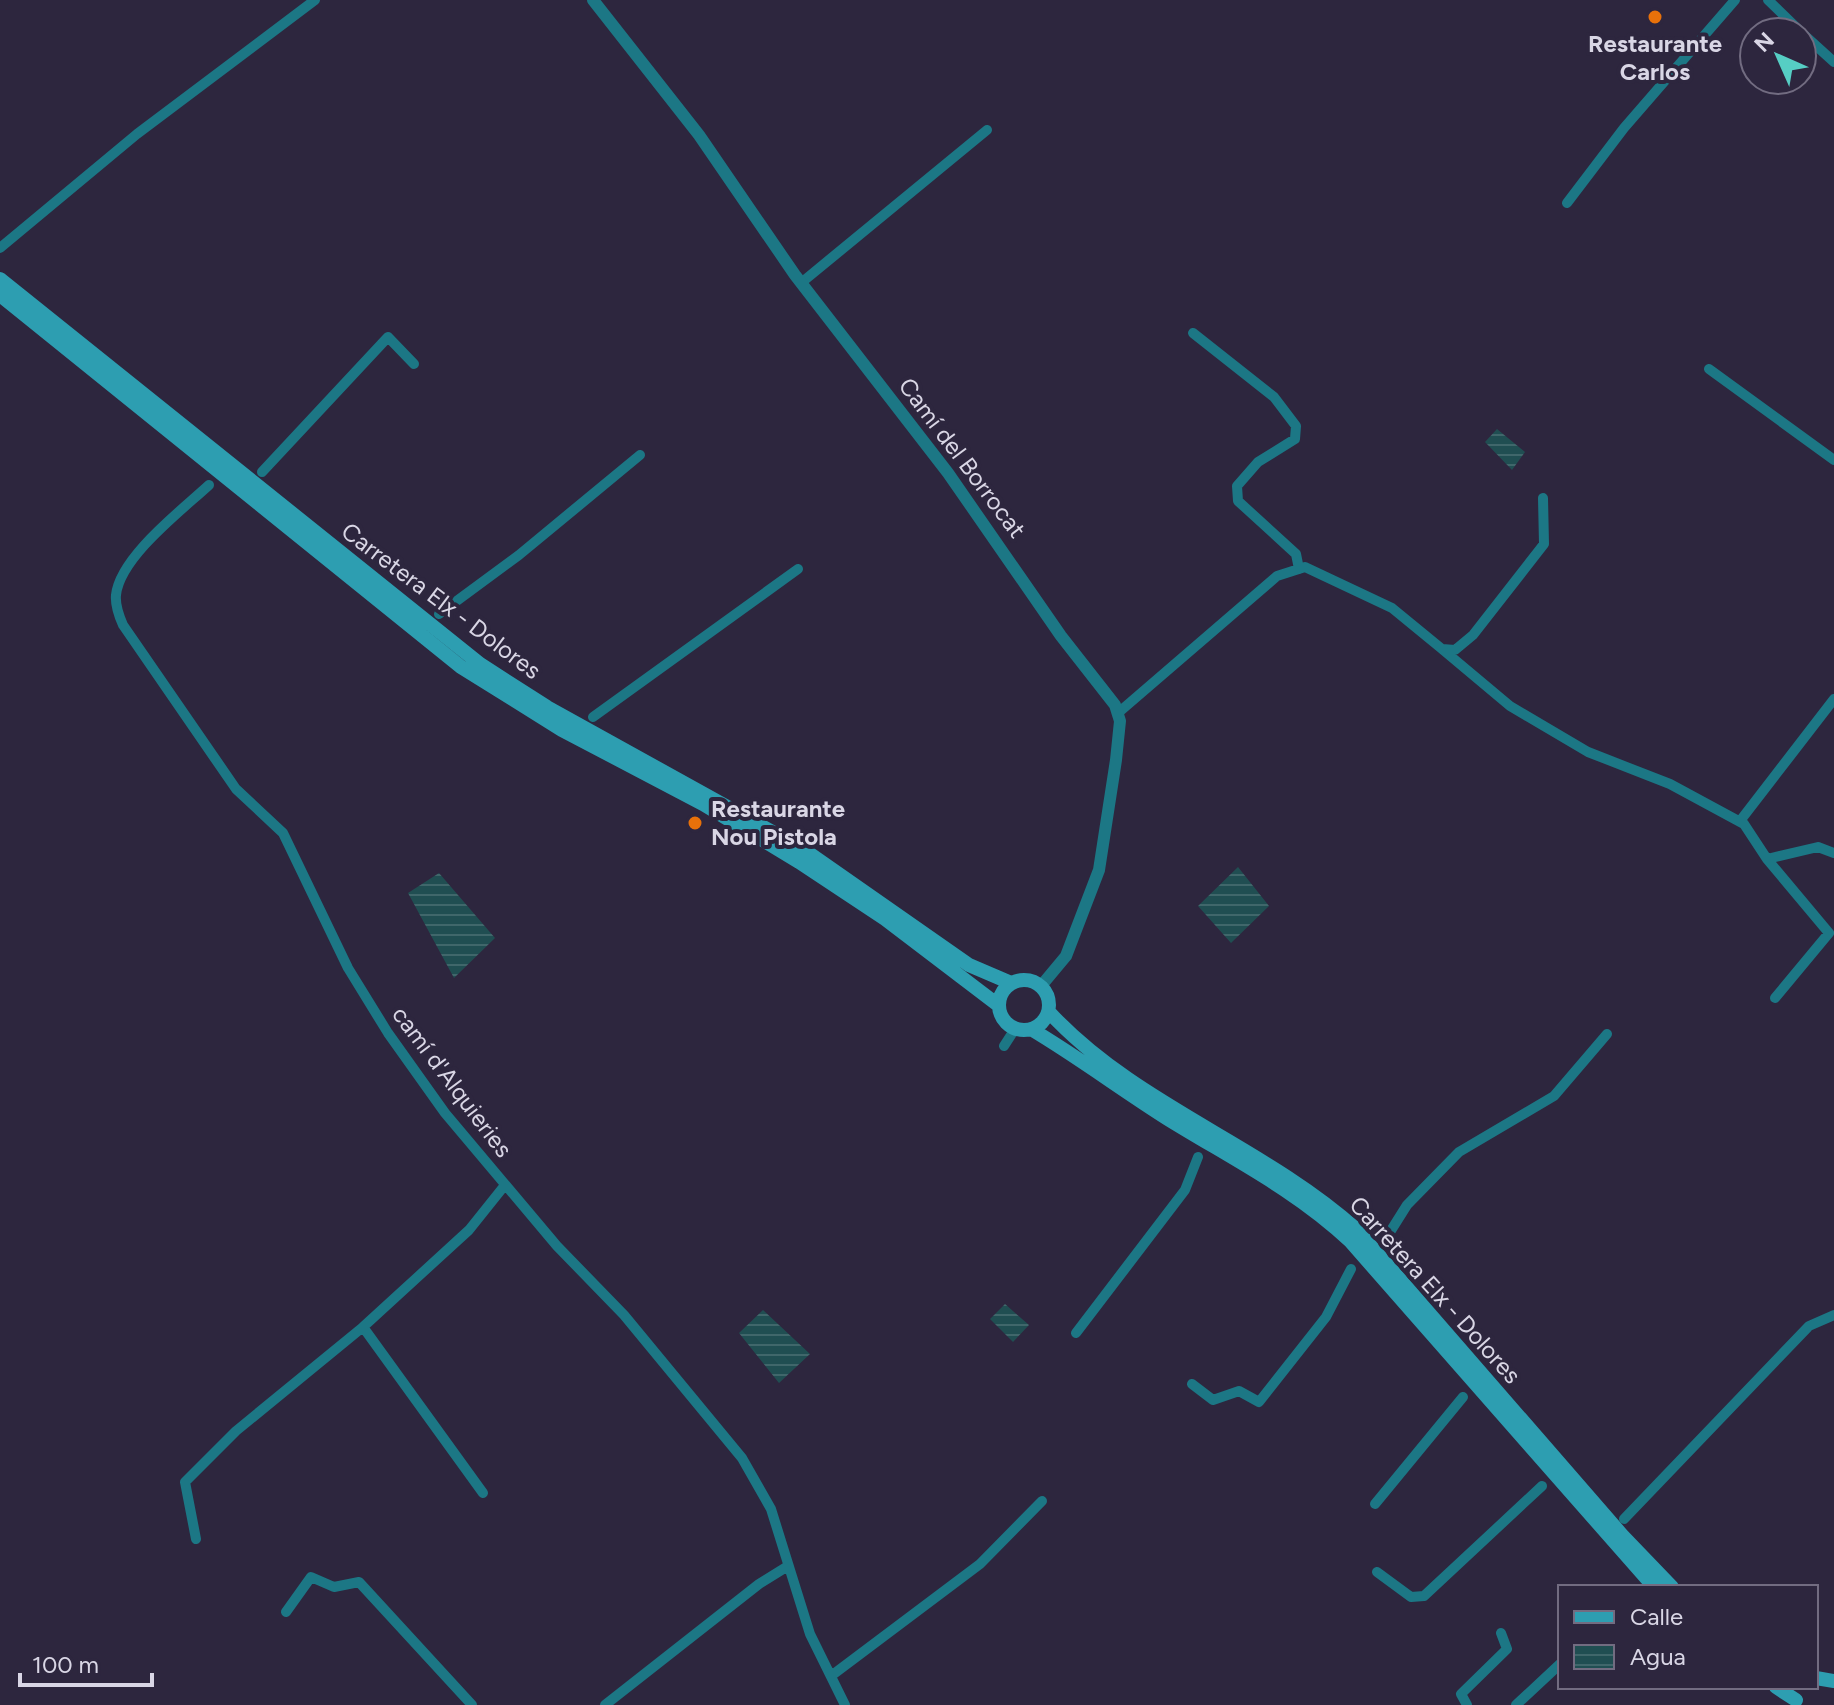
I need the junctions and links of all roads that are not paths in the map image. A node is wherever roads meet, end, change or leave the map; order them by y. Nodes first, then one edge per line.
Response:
1 (315, 0) edge
2 (593, 0) edge
3 (1735, 0) edge
4 (1768, 0) edge
5 (1785, 16) edge
6 (1818, 47) edge
7 (1834, 62) edge
8 (987, 130) dead end
9 (1567, 203) dead end
10 (0, 248) edge
11 (0, 279) edge
12 (801, 283) junction
13 (0, 295) edge
14 (1193, 333) dead end
15 (414, 364) dead end
16 (1709, 369) dead end
17 (640, 455) dead end
18 (1834, 460) edge
19 (262, 472) dead end
20 (209, 485) dead end
21 (1543, 498) dead end
22 (798, 569) dead end
23 (1299, 569) junction
24 (439, 614) dead end
25 (1442, 649) junction
26 (1834, 699) edge
27 (1118, 713) junction
28 (593, 717) dead end
29 (1740, 821) junction
30 (1834, 853) edge
31 (1767, 859) junction
32 (1011, 983) junction
33 (1041, 986) junction
34 (1775, 998) dead end
35 (998, 1005) junction
36 (1049, 1012) junction
37 (1015, 1029) junction
38 (1031, 1029) junction
39 (1607, 1034) dead end
40 (1004, 1046) dead end
41 (1198, 1157) dead end
42 (505, 1185) junction
43 (1385, 1240) dead end
44 (1351, 1269) dead end
45 (1834, 1315) edge
46 (363, 1327) junction
47 (1076, 1333) dead end
48 (1192, 1384) dead end
49 (1463, 1397) dead end
50 (1542, 1486) dead end
51 (483, 1493) dead end
52 (1042, 1501) dead end
53 (1375, 1504) dead end
54 (1624, 1519) dead end
55 (196, 1539) dead end
56 (788, 1566) junction
57 (1377, 1572) dead end
58 (1652, 1585) edge
59 (1670, 1585) edge
60 (286, 1612) dead end
61 (1501, 1633) dead end
62 (1558, 1666) edge
63 (831, 1676) junction
64 (472, 1705) edge
65 (605, 1705) edge
66 (845, 1705) edge
67 (1467, 1705) edge
68 (1516, 1705) edge

1 - 10 street
2 - 12 street, Camí del Borrocat
3 - 9 street
4 - 5 street
6 - 7 street
8 - 12 street
11 - 32 main road, Carretera Elx - Dolores
12 - 27 street, Camí del Borrocat
13 - 35 main road, Carretera Elx - Dolores
14 - 23 street
15 - 19 street
16 - 18 street
17 - 24 street
20 - 42 street, camí d'Alquieries
21 - 25 street
22 - 28 street
23 - 25 street
23 - 27 street
25 - 29 street
26 - 29 street
27 - 33 street
29 - 31 street
30 - 31 street
31 - 34 street
32 - 33 main road
32 - 35 main road
33 - 36 main road
35 - 37 main road
36 - 38 main road
36 - 59 main road, Carretera Elx - Dolores
37 - 38 main road
37 - 40 street
38 - 58 main road, Carretera Elx - Dolores
39 - 43 street
41 - 47 street
42 - 46 street
42 - 56 street, camí d'Alquieries
44 - 48 street
45 - 54 street
46 - 51 street
46 - 55 street
49 - 53 street
50 - 57 street
52 - 63 street
56 - 63 street, camí d'Alquieries
56 - 65 street
60 - 64 street
61 - 67 street
62 - 68 street
63 - 66 street, camí d'Alquieries

